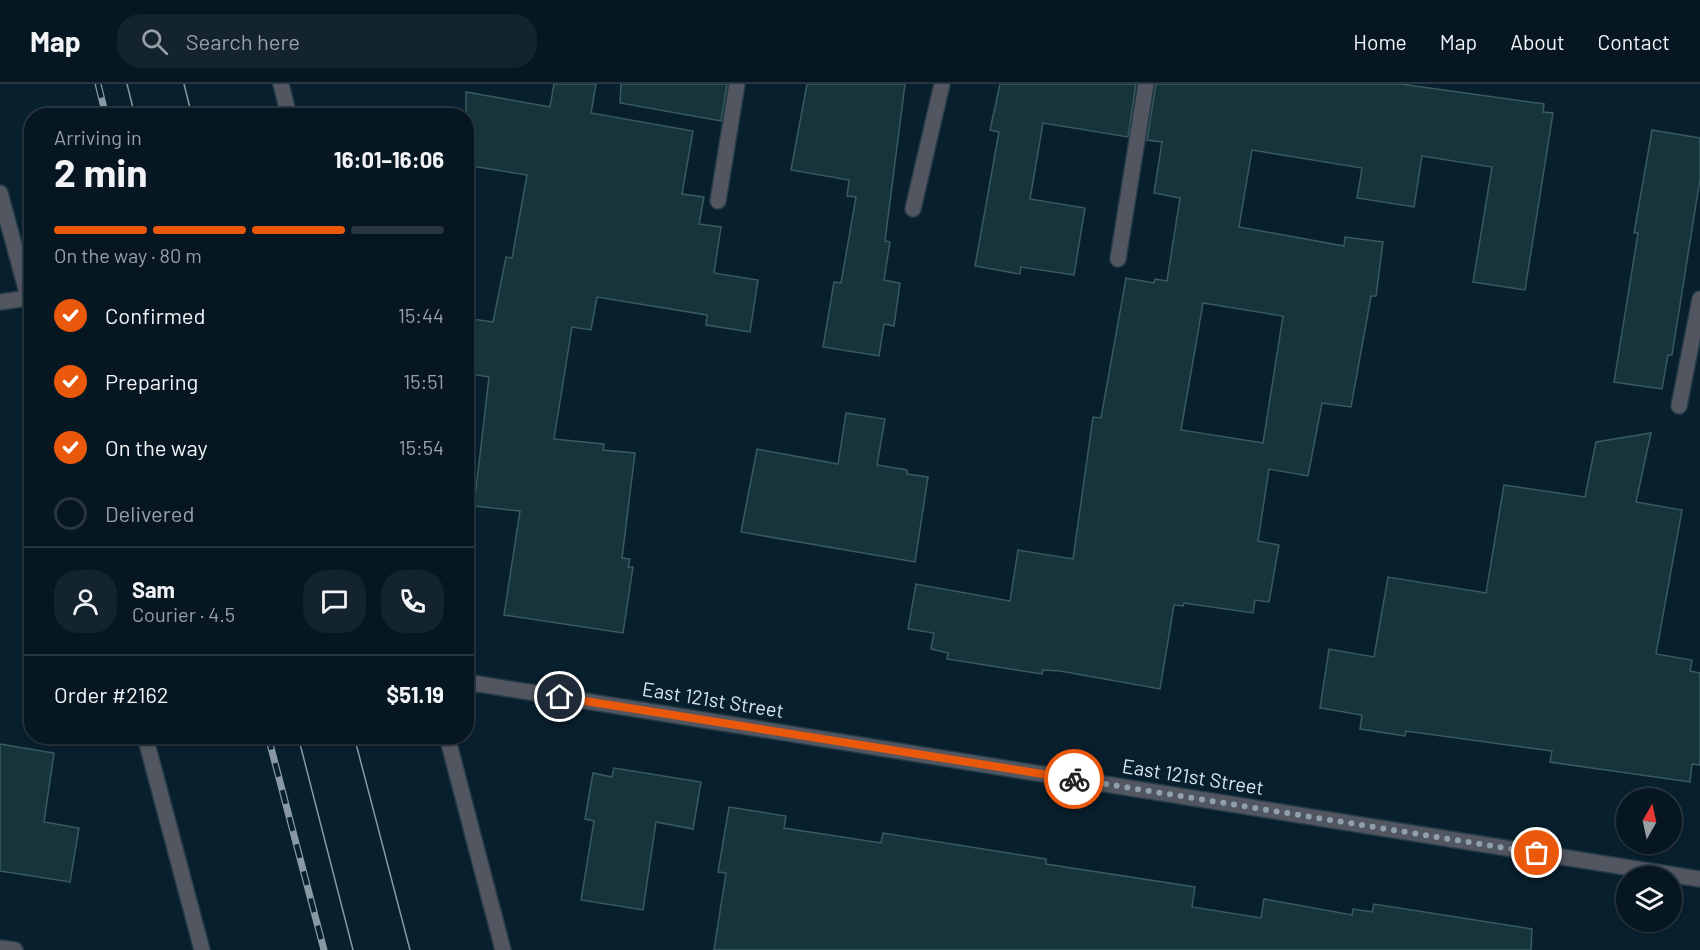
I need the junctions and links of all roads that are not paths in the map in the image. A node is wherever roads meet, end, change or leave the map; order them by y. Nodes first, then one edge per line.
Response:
1 (281, 84) edge
2 (736, 84) edge
3 (942, 84) edge
4 (1146, 84) edge
5 (287, 108) edge
6 (0, 193) edge
7 (718, 201) dead end
8 (913, 209) dead end
9 (1118, 259) dead end
10 (24, 282) edge
11 (1700, 299) edge
12 (0, 302) edge
13 (24, 304) edge
14 (1679, 406) dead end
15 (474, 683) edge
16 (147, 744) edge
17 (449, 744) edge
18 (1700, 879) edge
19 (0, 948) edge
20 (15, 950) edge
21 (202, 950) edge
22 (503, 950) edge

1 - 5 street
2 - 7 street
3 - 8 street
4 - 9 street
6 - 10 street
11 - 14 street
12 - 13 street
15 - 18 street, East 121st Street
16 - 21 street
17 - 22 street
19 - 20 street

